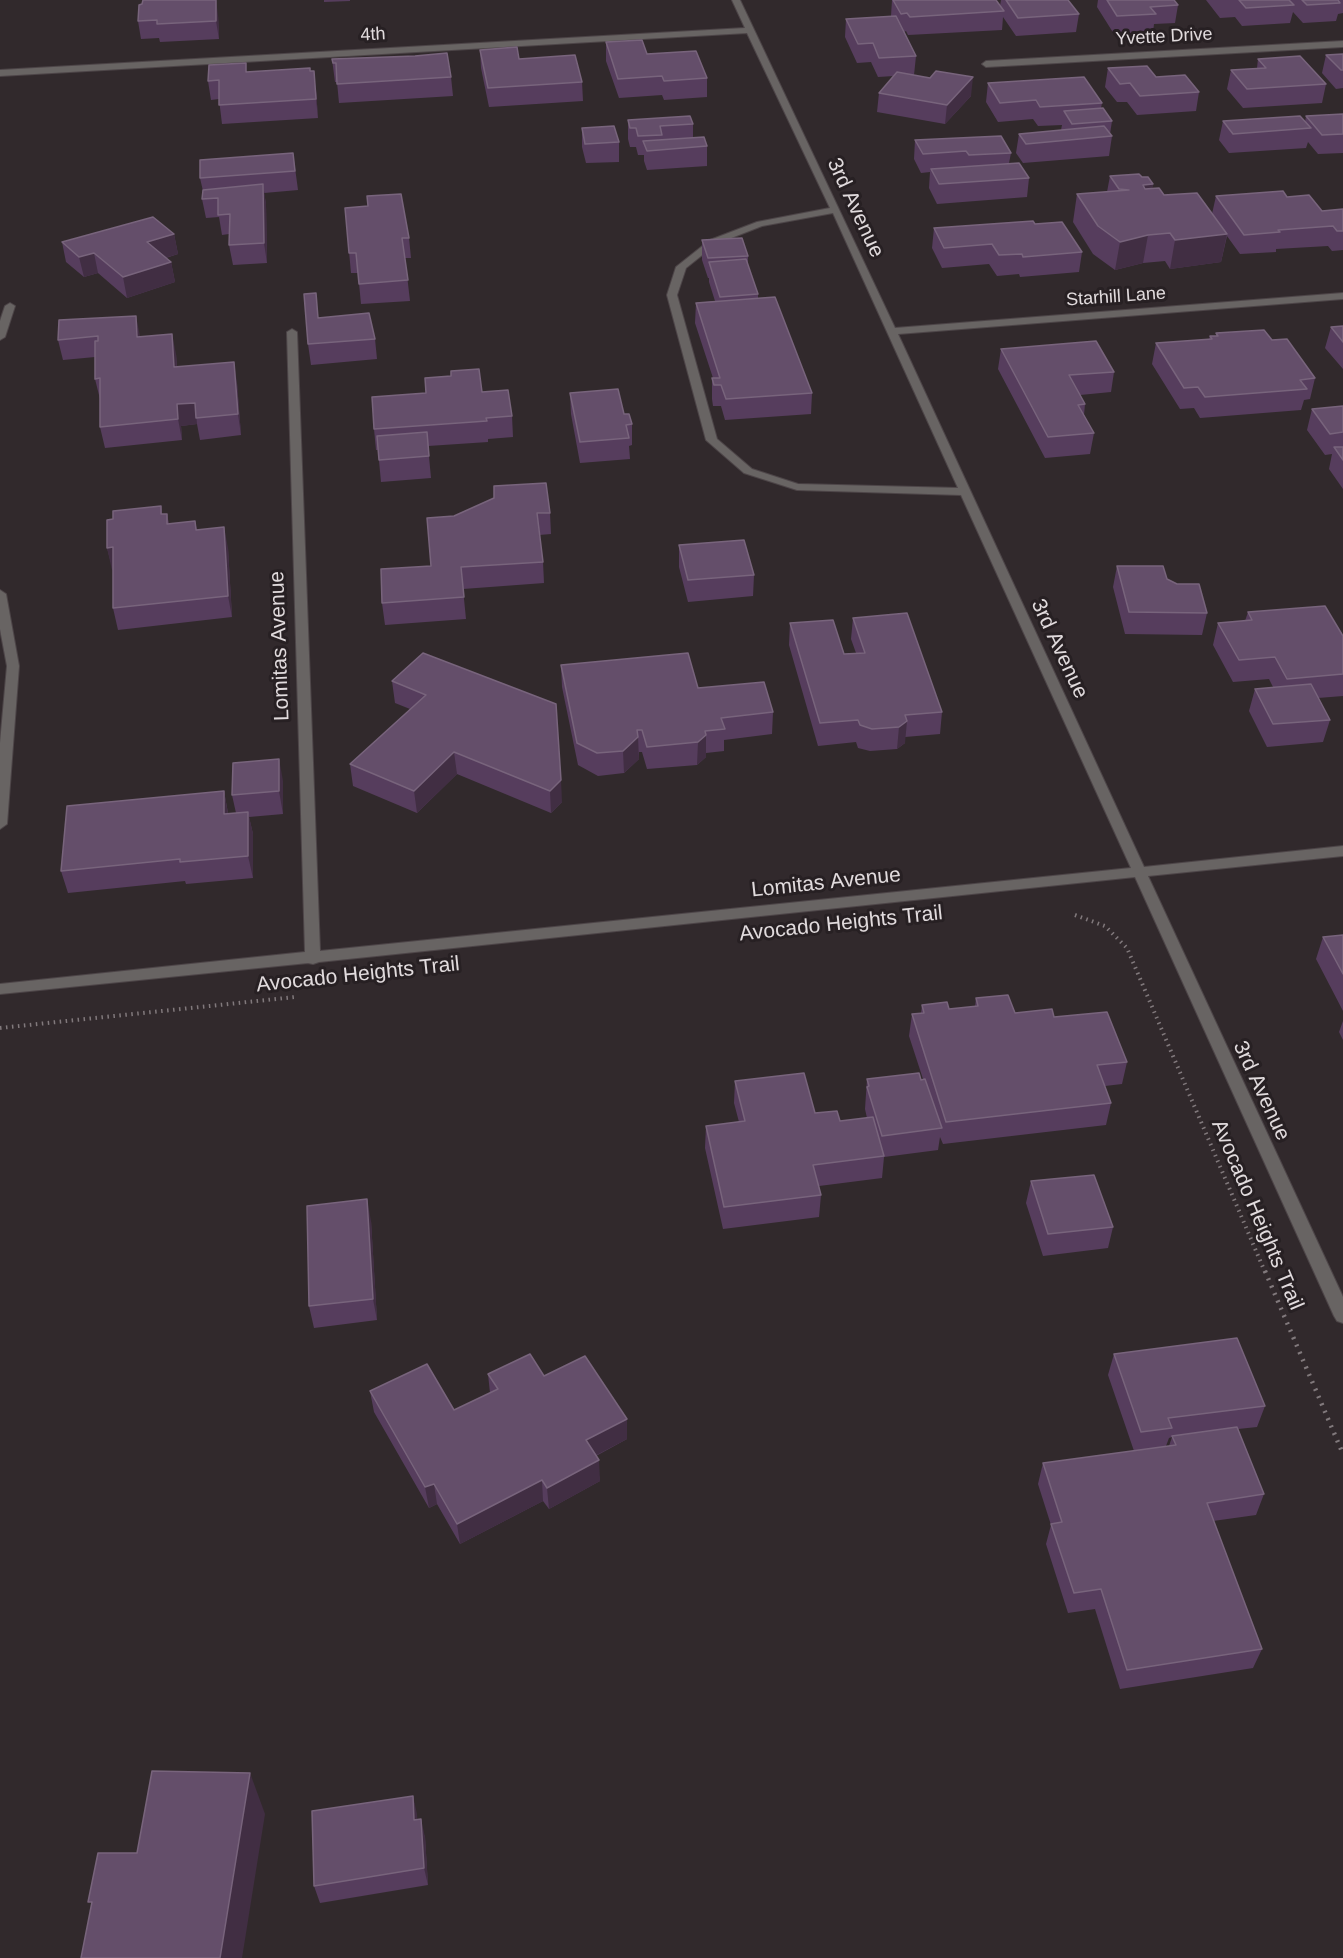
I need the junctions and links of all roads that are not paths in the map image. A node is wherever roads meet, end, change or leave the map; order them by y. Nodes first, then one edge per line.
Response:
1 (736, 0) edge
2 (748, 30) junction
3 (1343, 44) edge
4 (987, 64) dead end
5 (0, 73) edge
6 (836, 210) junction
7 (1343, 296) edge
8 (10, 306) dead end
9 (891, 331) junction
10 (292, 332) dead end
11 (0, 337) edge
12 (964, 492) junction
13 (0, 594) edge
14 (0, 824) edge
15 (1343, 851) edge
16 (1140, 871) junction
17 (313, 959) junction
18 (0, 989) edge
19 (1343, 1316) edge

1 - 2 street, 3rd Avenue
2 - 5 street, 4th
2 - 6 street, 3rd Avenue
3 - 4 street, Yvette Drive
6 - 9 street, 3rd Avenue
6 - 12 street
7 - 9 street, Starhill Lane
8 - 11 street
9 - 12 street, 3rd Avenue
10 - 17 street, Lomitas Avenue
12 - 16 street, 3rd Avenue
13 - 14 street
15 - 16 street, Lomitas Avenue
16 - 17 street, Lomitas Avenue
16 - 19 street, 3rd Avenue
17 - 18 street, Lomitas Avenue

